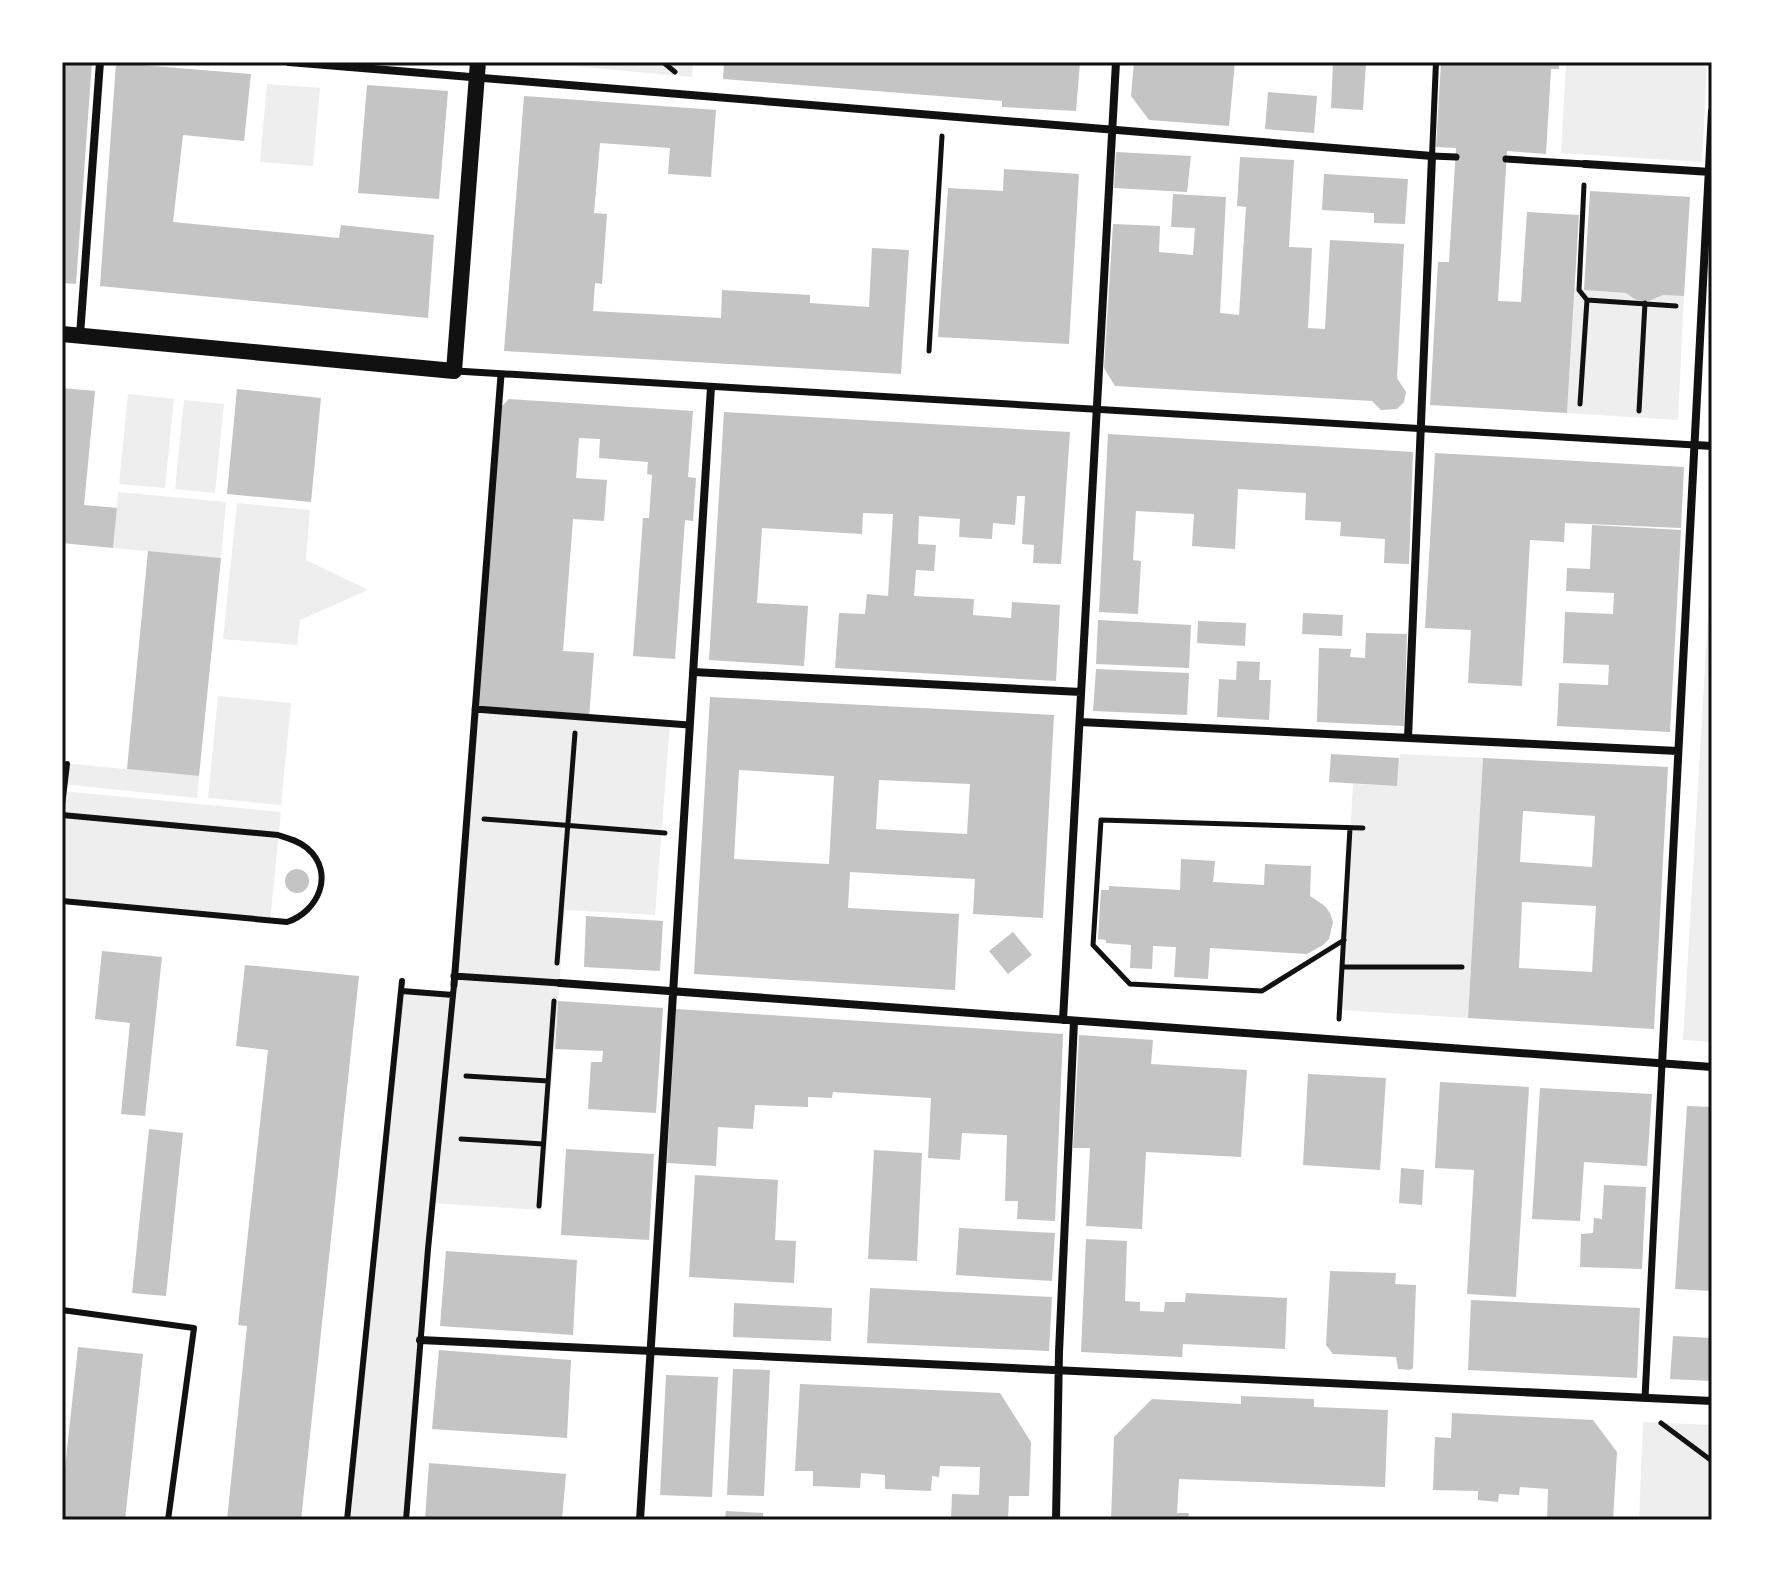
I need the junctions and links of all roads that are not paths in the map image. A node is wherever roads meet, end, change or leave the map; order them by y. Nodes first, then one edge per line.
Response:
1 (100, 62) edge
2 (289, 62) edge
3 (1116, 62) edge
4 (1436, 62) edge
5 (477, 70) edge
6 (1712, 111) edge
7 (1112, 130) junction
8 (1432, 156) junction
9 (1456, 157) dead end
10 (1506, 159) dead end
11 (1585, 164) joint
12 (1710, 172) edge
13 (62, 334) edge
14 (80, 335) junction
15 (454, 371) junction
16 (501, 375) junction
17 (711, 387) junction
18 (1097, 410) junction
19 (1420, 429) junction
20 (1695, 445) junction
21 (1712, 446) edge
22 (693, 672) junction
23 (1081, 692) junction
24 (475, 709) junction
25 (1080, 722) junction
26 (689, 725) junction
27 (1408, 738) junction
28 (1678, 751) junction
29 (67, 764) dead end
30 (62, 806) edge
31 (62, 815) edge
32 (62, 901) edge
33 (454, 980) junction
34 (402, 981) dead end
35 (560, 983) joint
36 (402, 991) junction
37 (671, 991) junction
38 (453, 995) junction
39 (1063, 1020) junction
40 (1074, 1021) junction
41 (1662, 1064) junction
42 (1712, 1067) edge
43 (62, 1310) edge
44 (420, 1340) junction
45 (650, 1353) junction
46 (1060, 1371) junction
47 (1645, 1398) junction
48 (1712, 1401) edge
49 (168, 1520) edge
50 (347, 1520) edge
51 (406, 1520) edge
52 (640, 1520) edge
53 (1056, 1520) edge

1 - 14 street
2 - 5 street
3 - 7 street
4 - 8 lane
5 - 7 street
5 - 15 main road
6 - 12 street
7 - 8 street
7 - 18 street
8 - 9 street
8 - 19 street
10 - 11 street
11 - 12 street
12 - 20 street
13 - 14 main road
14 - 15 main road
15 - 16 street
16 - 17 street
16 - 24 street
17 - 18 street
17 - 22 street
18 - 19 street
18 - 23 street
19 - 20 street
19 - 27 street
20 - 21 street
20 - 28 street
22 - 23 street
22 - 26 street
23 - 25 street
24 - 26 street
24 - 33 street
25 - 27 street
25 - 39 street
26 - 37 street
27 - 28 street
28 - 41 street
29 - 30 lane
31 - 32 lane
33 - 35 street
33 - 38 lane
34 - 36 lane
35 - 37 street
36 - 38 lane
36 - 50 lane
37 - 39 street
37 - 45 street
38 - 44 lane
39 - 40 street
40 - 41 street
40 - 46 street
41 - 42 street
41 - 47 street
43 - 49 lane
44 - 45 street
44 - 51 lane
45 - 46 street
45 - 52 street
46 - 47 street
46 - 53 street
47 - 48 street

